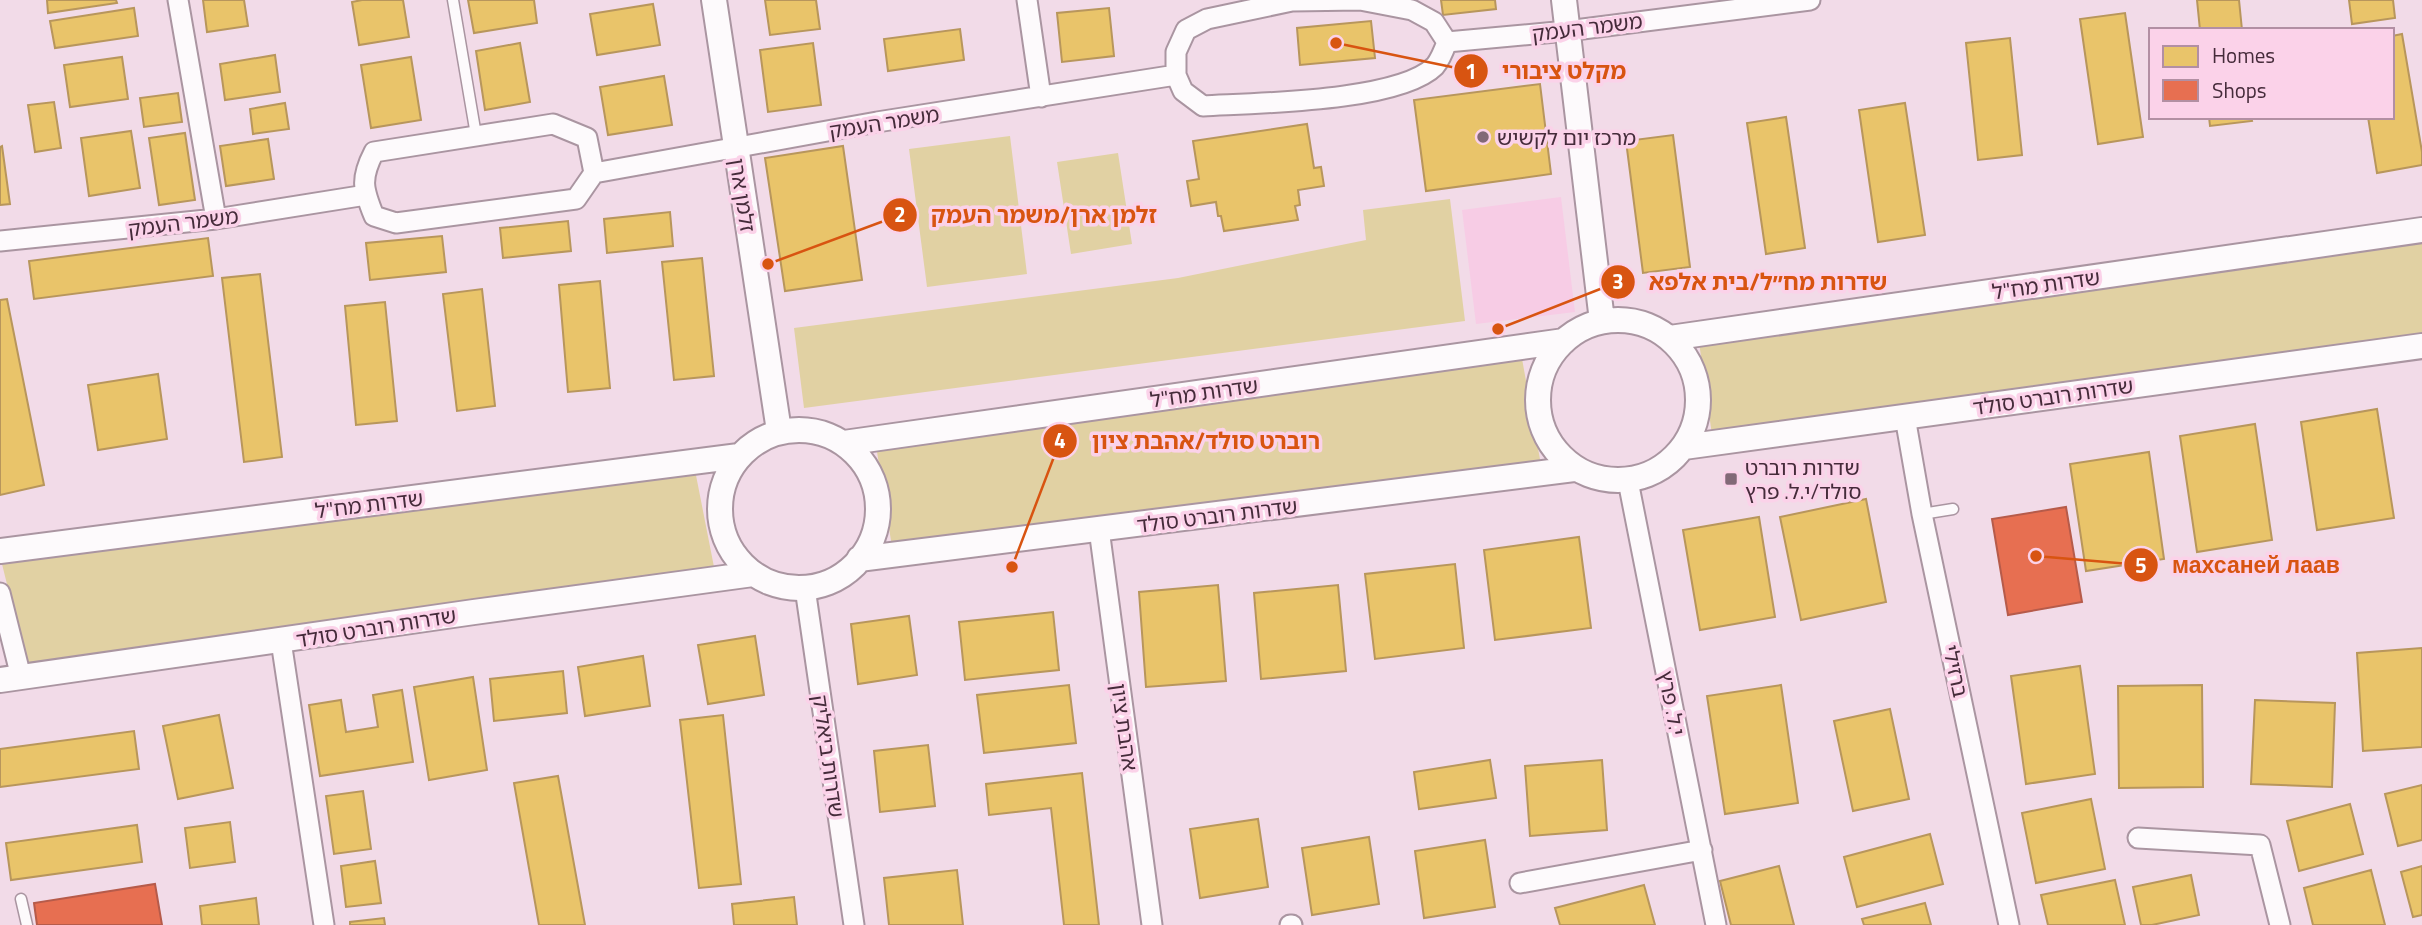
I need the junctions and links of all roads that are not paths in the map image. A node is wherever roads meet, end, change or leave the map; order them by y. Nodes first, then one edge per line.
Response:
1 (178, 0) edge
2 (453, 0) edge
3 (714, 0) edge
4 (1027, 0) edge
5 (1292, 0) edge
6 (1564, 0) edge
7 (1810, 0) edge
8 (1567, 31) junction
9 (1447, 42) junction
10 (1176, 75) junction
11 (1041, 97) junction
12 (476, 135) junction
13 (736, 148) junction
14 (594, 173) junction
15 (366, 195) junction
16 (216, 219) junction
17 (2422, 230) edge
18 (0, 242) edge
19 (1602, 321) junction
20 (1670, 338) junction
21 (1564, 341) junction
22 (2422, 346) edge
23 (1905, 417) junction
24 (779, 432) junction
25 (844, 443) junction
26 (1684, 447) junction
27 (739, 456) junction
28 (1574, 469) junction
29 (1628, 481) junction
30 (1953, 509) dead end
31 (1922, 514) junction
32 (1099, 530) junction
33 (0, 551) edge
34 (859, 559) junction
35 (753, 574) junction
36 (805, 588) junction
37 (0, 593) edge
38 (281, 641) junction
39 (10, 679) edge
40 (2138, 838) dead end
41 (1702, 850) junction
42 (1520, 883) dead end
43 (21, 899) dead end
44 (27, 925) edge
45 (324, 925) edge
46 (854, 925) edge
47 (1152, 925) edge
48 (1717, 925) edge
49 (2009, 925) edge
50 (2280, 925) edge

1 - 16 street
2 - 12 lane
3 - 13 street, זלמן ארן
4 - 11 street
5 - 9 street
5 - 10 street
6 - 8 street
7 - 8 street, משמר העמק
8 - 9 street, משמר העמק
8 - 19 street
9 - 10 street
10 - 11 street, משמר העמק
11 - 13 street, משמר העמק
12 - 14 street
12 - 15 street
13 - 14 street, משמר העמק
13 - 24 street, זלמן ארן
14 - 15 street
15 - 16 street, משמר העמק
16 - 18 street, משמר העמק
17 - 20 street, שדרות מח"ל
19 - 20 street
19 - 21 street
20 - 26 street
21 - 25 street, שדרות מח"ל
21 - 28 street
22 - 23 street, שדרות רוברט סולד
23 - 26 street, שדרות רוברט סולד
23 - 31 street, ברזילי
24 - 25 street
24 - 27 street
25 - 34 street
26 - 29 street
27 - 33 street, שדרות מח"ל
27 - 35 street
28 - 29 street
28 - 32 street, שדרות רוברט סולד
29 - 41 street, י.ל. פרץ
30 - 31 lane
31 - 49 street, ברזילי
32 - 34 street, שדרות רוברט סולד
32 - 47 street, אהבת ציון
34 - 36 street
35 - 36 street
35 - 38 street, שדרות רוברט סולד
36 - 46 street, שדרות ביאליק
37 - 39 street
38 - 39 street, שדרות רוברט סולד
38 - 45 street
40 - 50 street
41 - 42 street
41 - 48 street, י.ל. פרץ
43 - 44 lane

